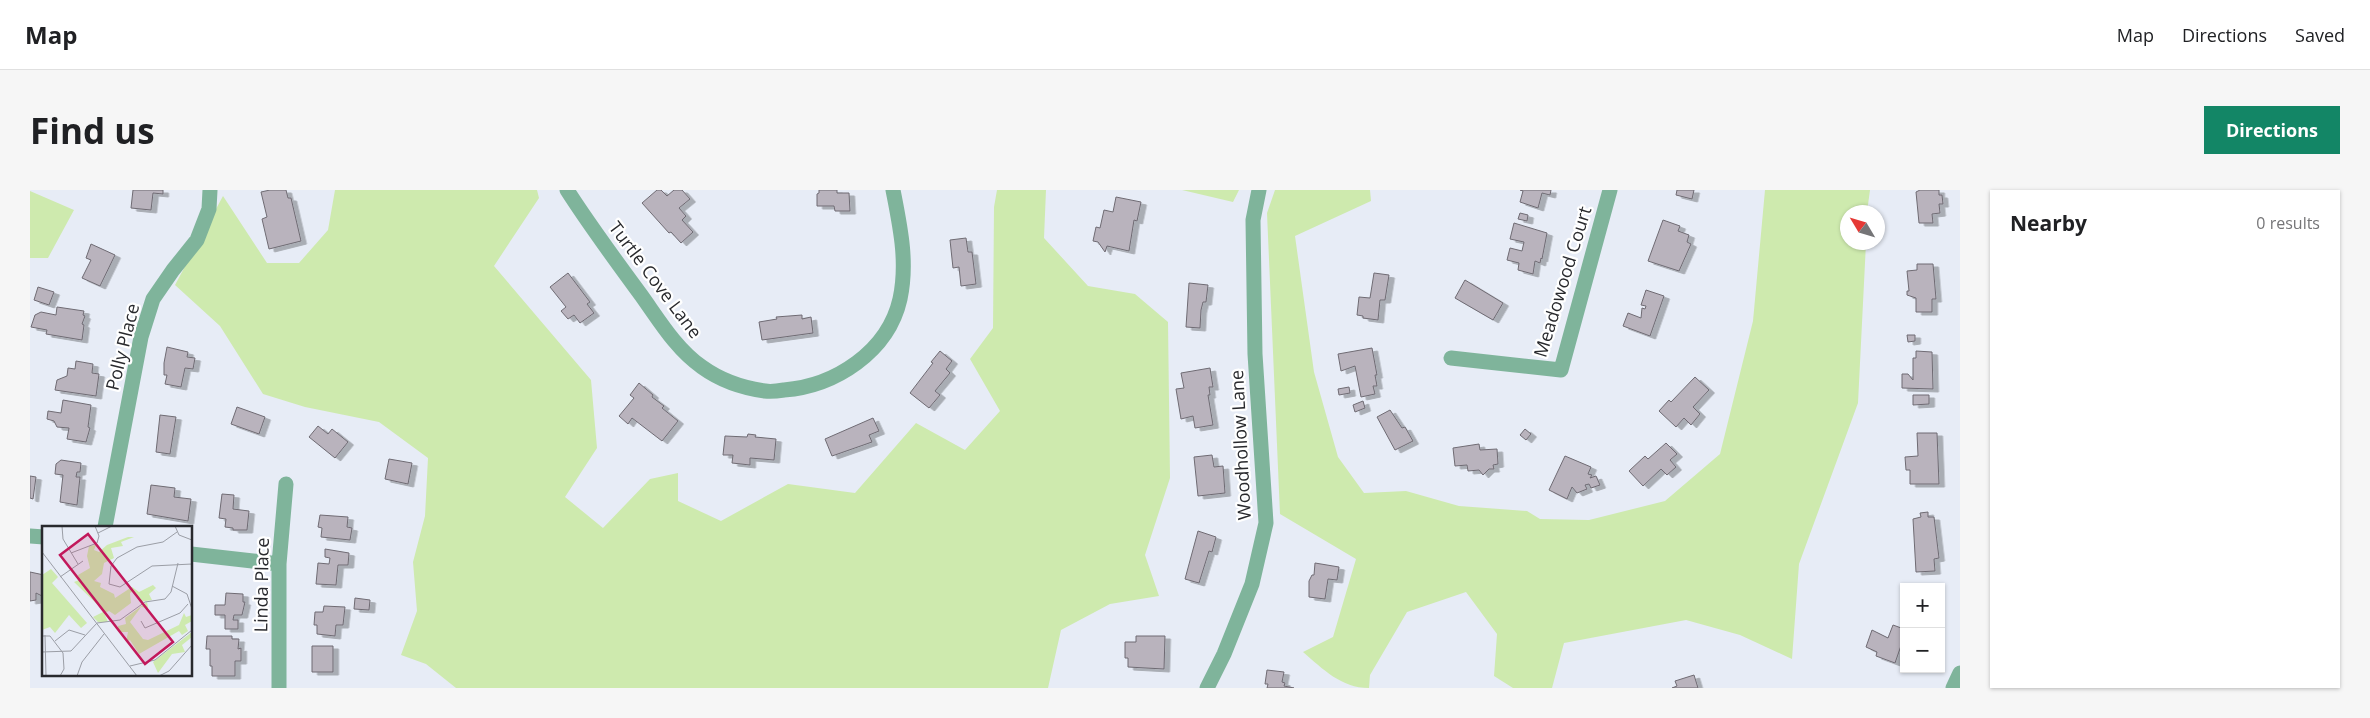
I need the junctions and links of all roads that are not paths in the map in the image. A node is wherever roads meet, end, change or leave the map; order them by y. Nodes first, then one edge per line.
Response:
1 (210, 190) edge
2 (567, 190) edge
3 (893, 190) edge
4 (1259, 190) edge
5 (1610, 190) edge
6 (1451, 358) dead end
7 (286, 484) dead end
8 (105, 526) edge
9 (192, 554) edge
10 (279, 564) junction
11 (1960, 673) edge
12 (279, 688) edge
13 (1207, 688) edge
14 (1953, 688) edge

1 - 8 street, Polly Place
2 - 3 street, Turtle Cove Lane
4 - 13 street, Woodhollow Lane
5 - 6 street, Meadowood Court
7 - 10 street, Linda Place
9 - 10 street
10 - 12 street, Linda Place
11 - 14 street

